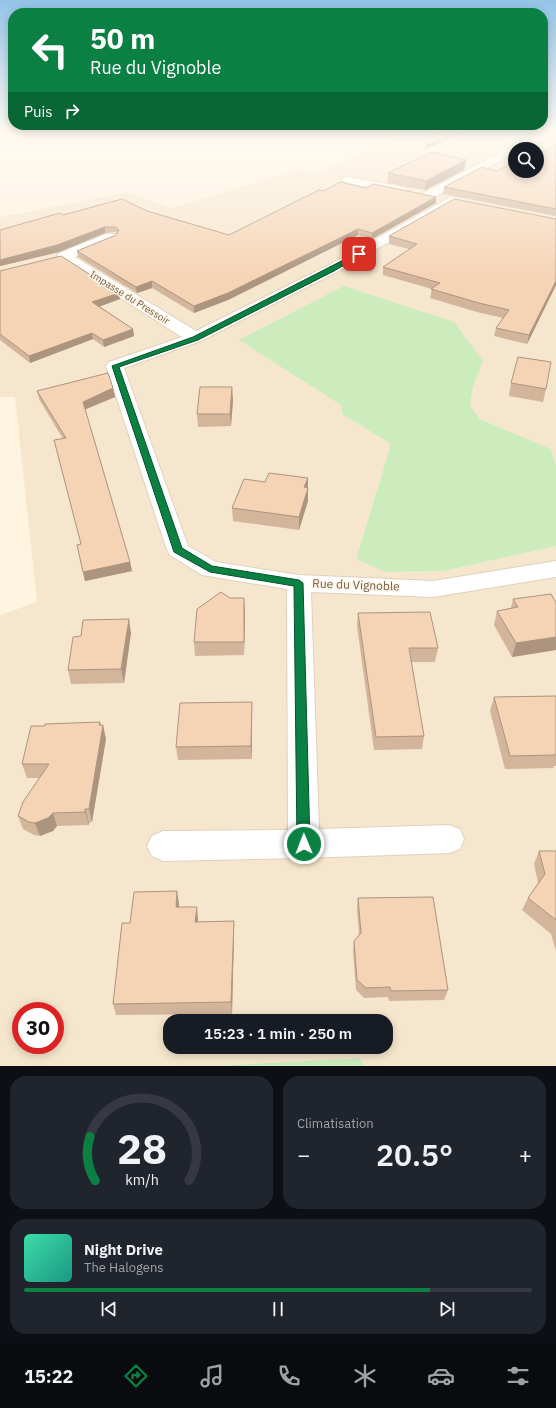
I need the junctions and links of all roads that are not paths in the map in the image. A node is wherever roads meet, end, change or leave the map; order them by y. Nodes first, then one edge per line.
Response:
1 (348, 180) dead end
2 (457, 180) edge
3 (427, 196) junction
4 (451, 201) junction
5 (466, 204) edge
6 (111, 237) edge
7 (195, 338) junction
8 (556, 569) edge
9 (299, 583) junction
10 (449, 839) dead end
11 (304, 844) junction
12 (163, 846) dead end

1 - 3 street
2 - 3 street
3 - 4 street
4 - 5 street
4 - 7 street, Rue du Vignoble
6 - 7 street, Impasse du Pressoir
7 - 9 street, Rue du Vignoble
8 - 9 street, Rue du Vignoble
9 - 11 street
10 - 11 street
11 - 12 street

